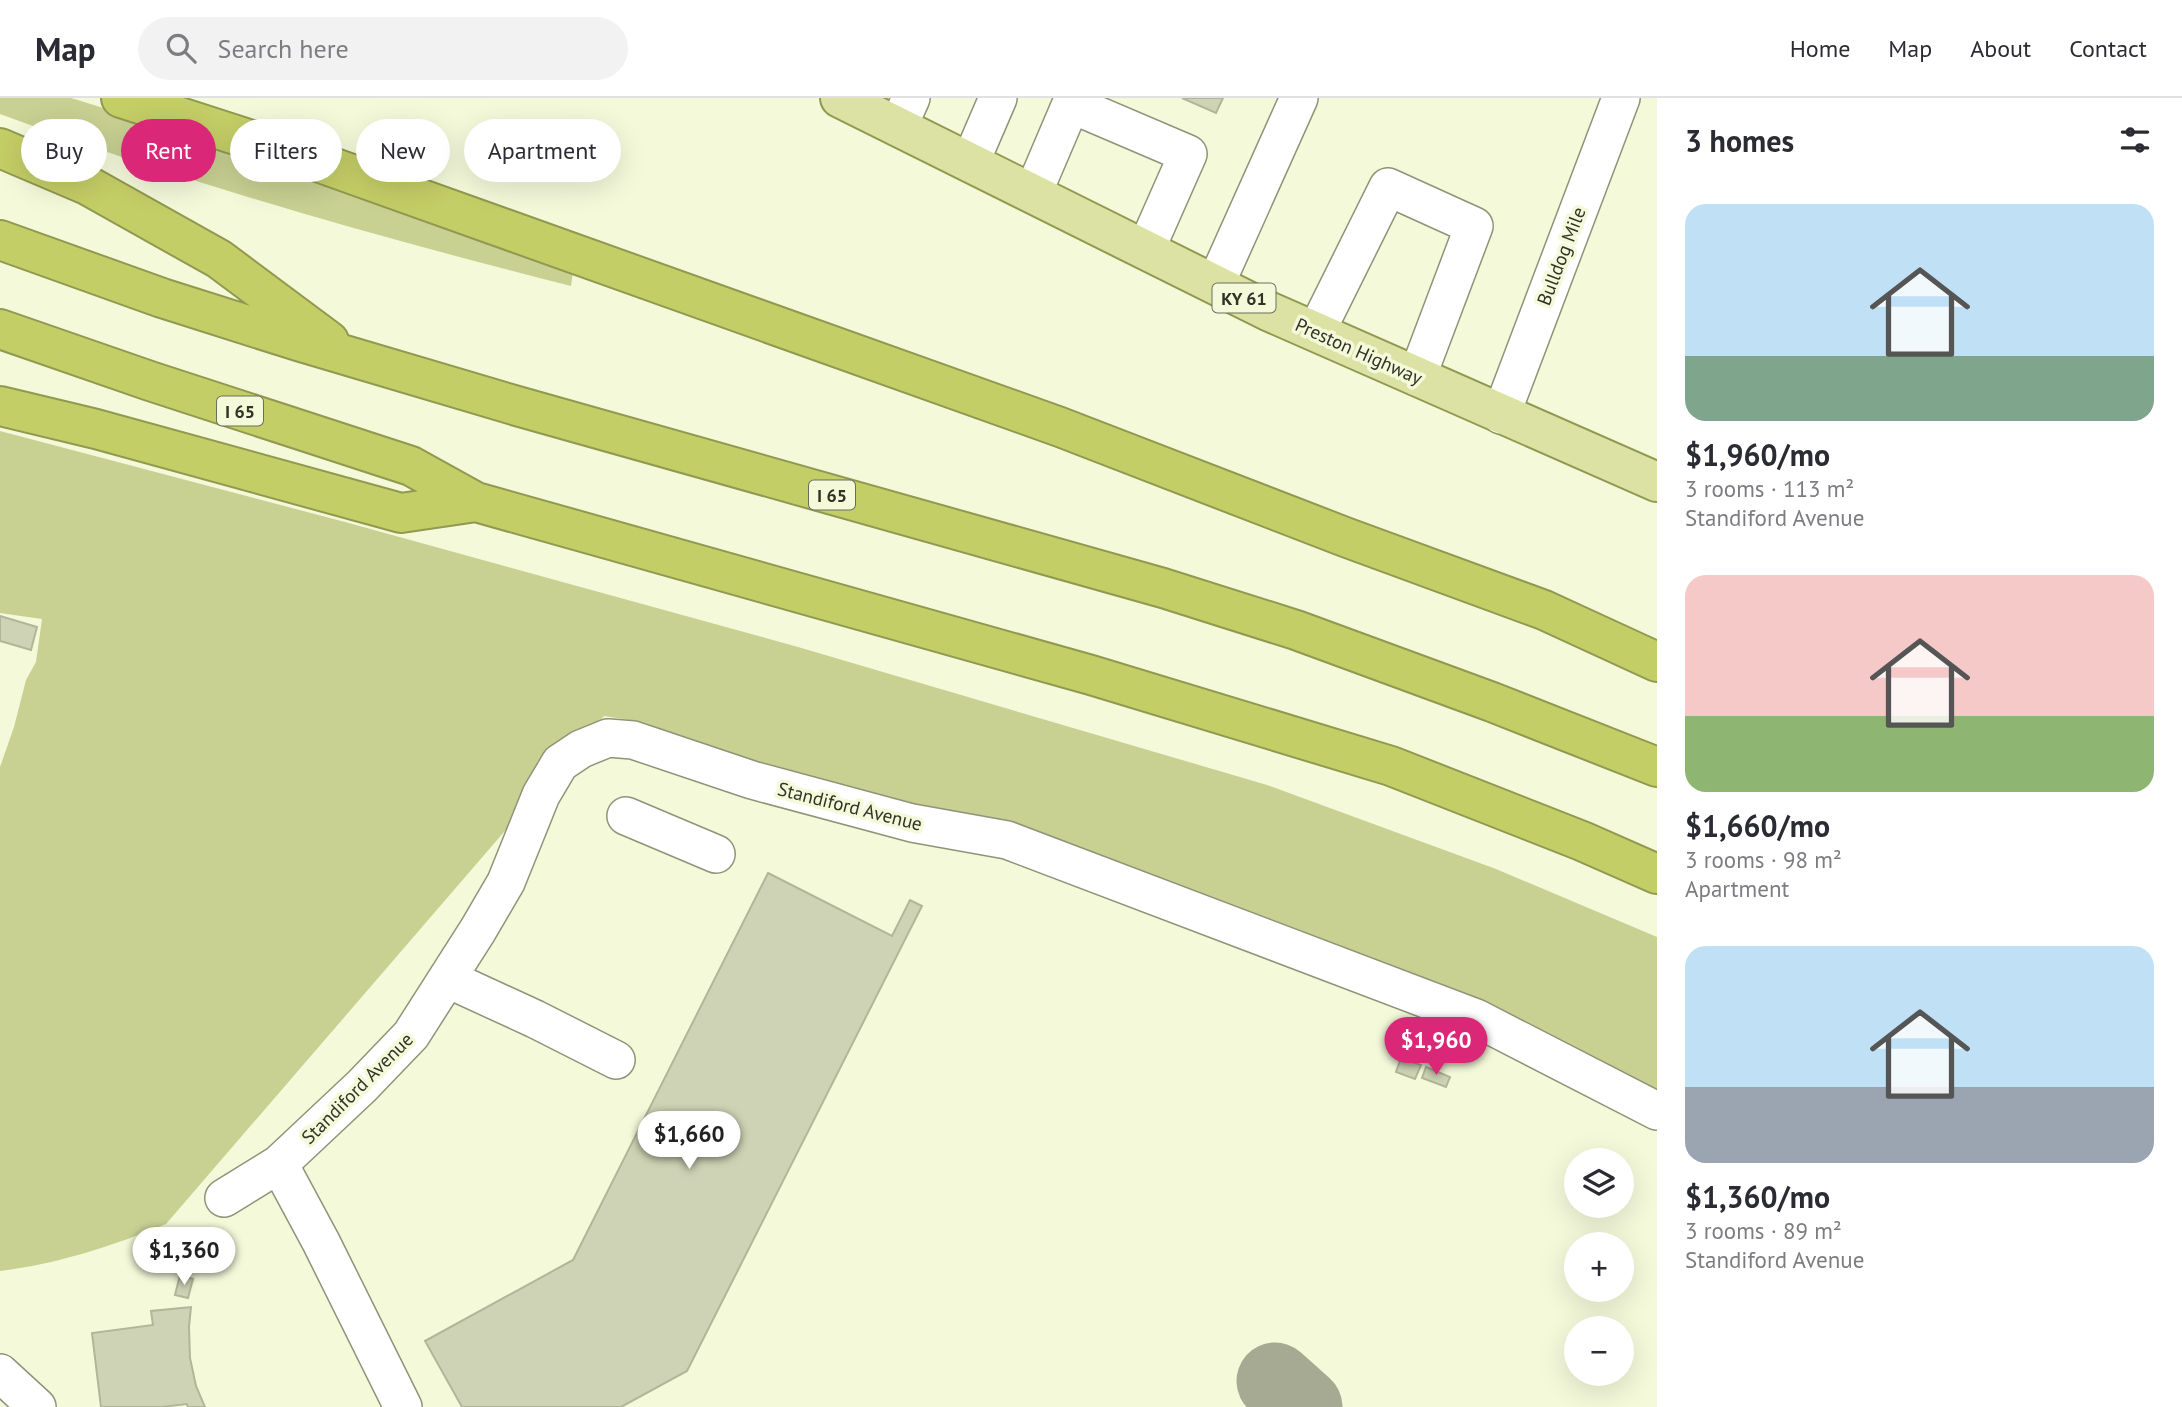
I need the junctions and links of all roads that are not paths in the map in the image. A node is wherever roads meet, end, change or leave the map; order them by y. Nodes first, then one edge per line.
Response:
1 (121, 98) edge
2 (840, 98) edge
3 (998, 98) edge
4 (1299, 98) edge
5 (1621, 98) edge
6 (905, 112) edge
7 (0, 148) edge
8 (971, 163) junction
9 (1032, 193) junction
10 (0, 240) edge
11 (1146, 249) junction
12 (1216, 283) junction
13 (0, 329) edge
14 (1316, 332) junction
15 (350, 357) junction
16 (1417, 377) junction
17 (0, 406) edge
18 (1501, 415) junction
19 (1657, 482) edge
20 (476, 502) junction
21 (1657, 662) edge
22 (1657, 767) edge
23 (626, 816) dead end
24 (716, 854) dead end
25 (1657, 874) edge
26 (448, 979) junction
27 (616, 1060) dead end
28 (1657, 1111) edge
29 (279, 1164) junction
30 (224, 1198) dead end
31 (0, 1373) edge
32 (37, 1407) edge
33 (402, 1407) edge

1 - 21 highway
2 - 6 main road, Preston Highway / KY 61
3 - 8 street
4 - 12 street
5 - 18 street, Bulldog Mile
6 - 8 main road, Preston Highway / KY 61
7 - 15 highway
8 - 9 main road, Preston Highway / KY 61
9 - 11 main road, Preston Highway / KY 61
9 - 11 street
10 - 15 highway, I 65
11 - 12 main road, Preston Highway / KY 61
12 - 14 main road, Preston Highway / KY 61
13 - 20 highway, I 65
14 - 16 main road, Preston Highway / KY 61
14 - 16 street
15 - 22 highway, I 65
16 - 18 main road, Preston Highway / KY 61
17 - 20 highway
18 - 19 main road, Preston Highway / KY 61
20 - 25 highway, I 65
23 - 24 street
26 - 27 street
26 - 28 street, Standiford Avenue
26 - 29 street, Standiford Avenue
29 - 30 street, Standiford Avenue
29 - 33 street
31 - 32 street

